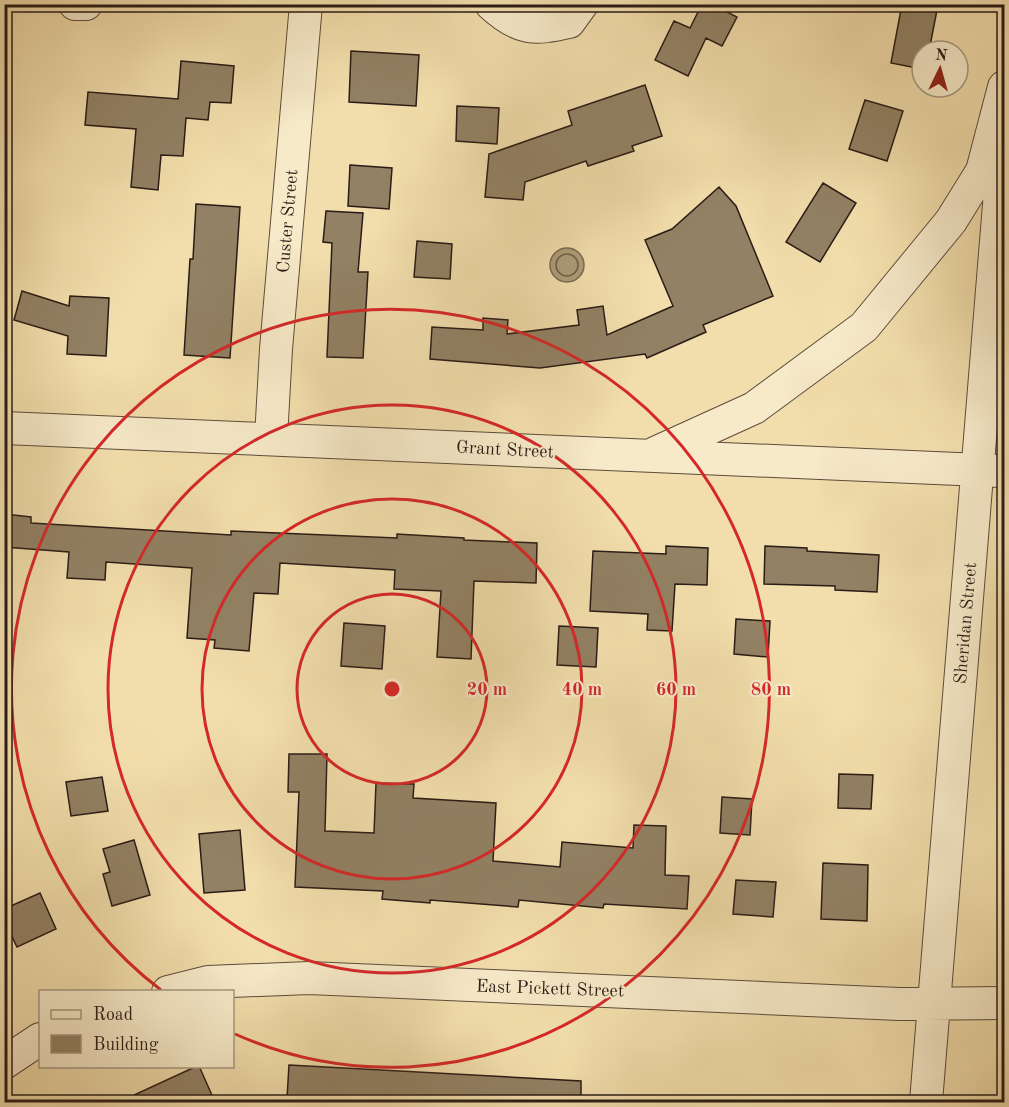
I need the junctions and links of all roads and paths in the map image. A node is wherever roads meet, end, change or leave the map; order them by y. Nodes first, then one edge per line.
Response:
1 (75, 4) edge
2 (86, 4) edge
3 (306, 4) edge
4 (491, 4) edge
5 (582, 4) edge
6 (1005, 87) edge
7 (1005, 143) edge
8 (4, 428) edge
9 (271, 438) junction
10 (649, 456) junction
11 (991, 470) edge
12 (176, 990) edge
13 (1005, 1003) edge
14 (933, 1004) junction
15 (39, 1040) edge
16 (4, 1063) edge
17 (926, 1102) edge

1 - 2 street
3 - 9 street, Custer Street
4 - 5 street
6 - 10 street
7 - 11 street, Sheridan Street
8 - 9 street, Grant Street
9 - 10 street, Grant Street
10 - 11 street, Grant Street
11 - 14 street, Sheridan Street
12 - 14 street, East Pickett Street
13 - 14 street, East Pickett Street
14 - 17 street, Sheridan Street
15 - 16 street

